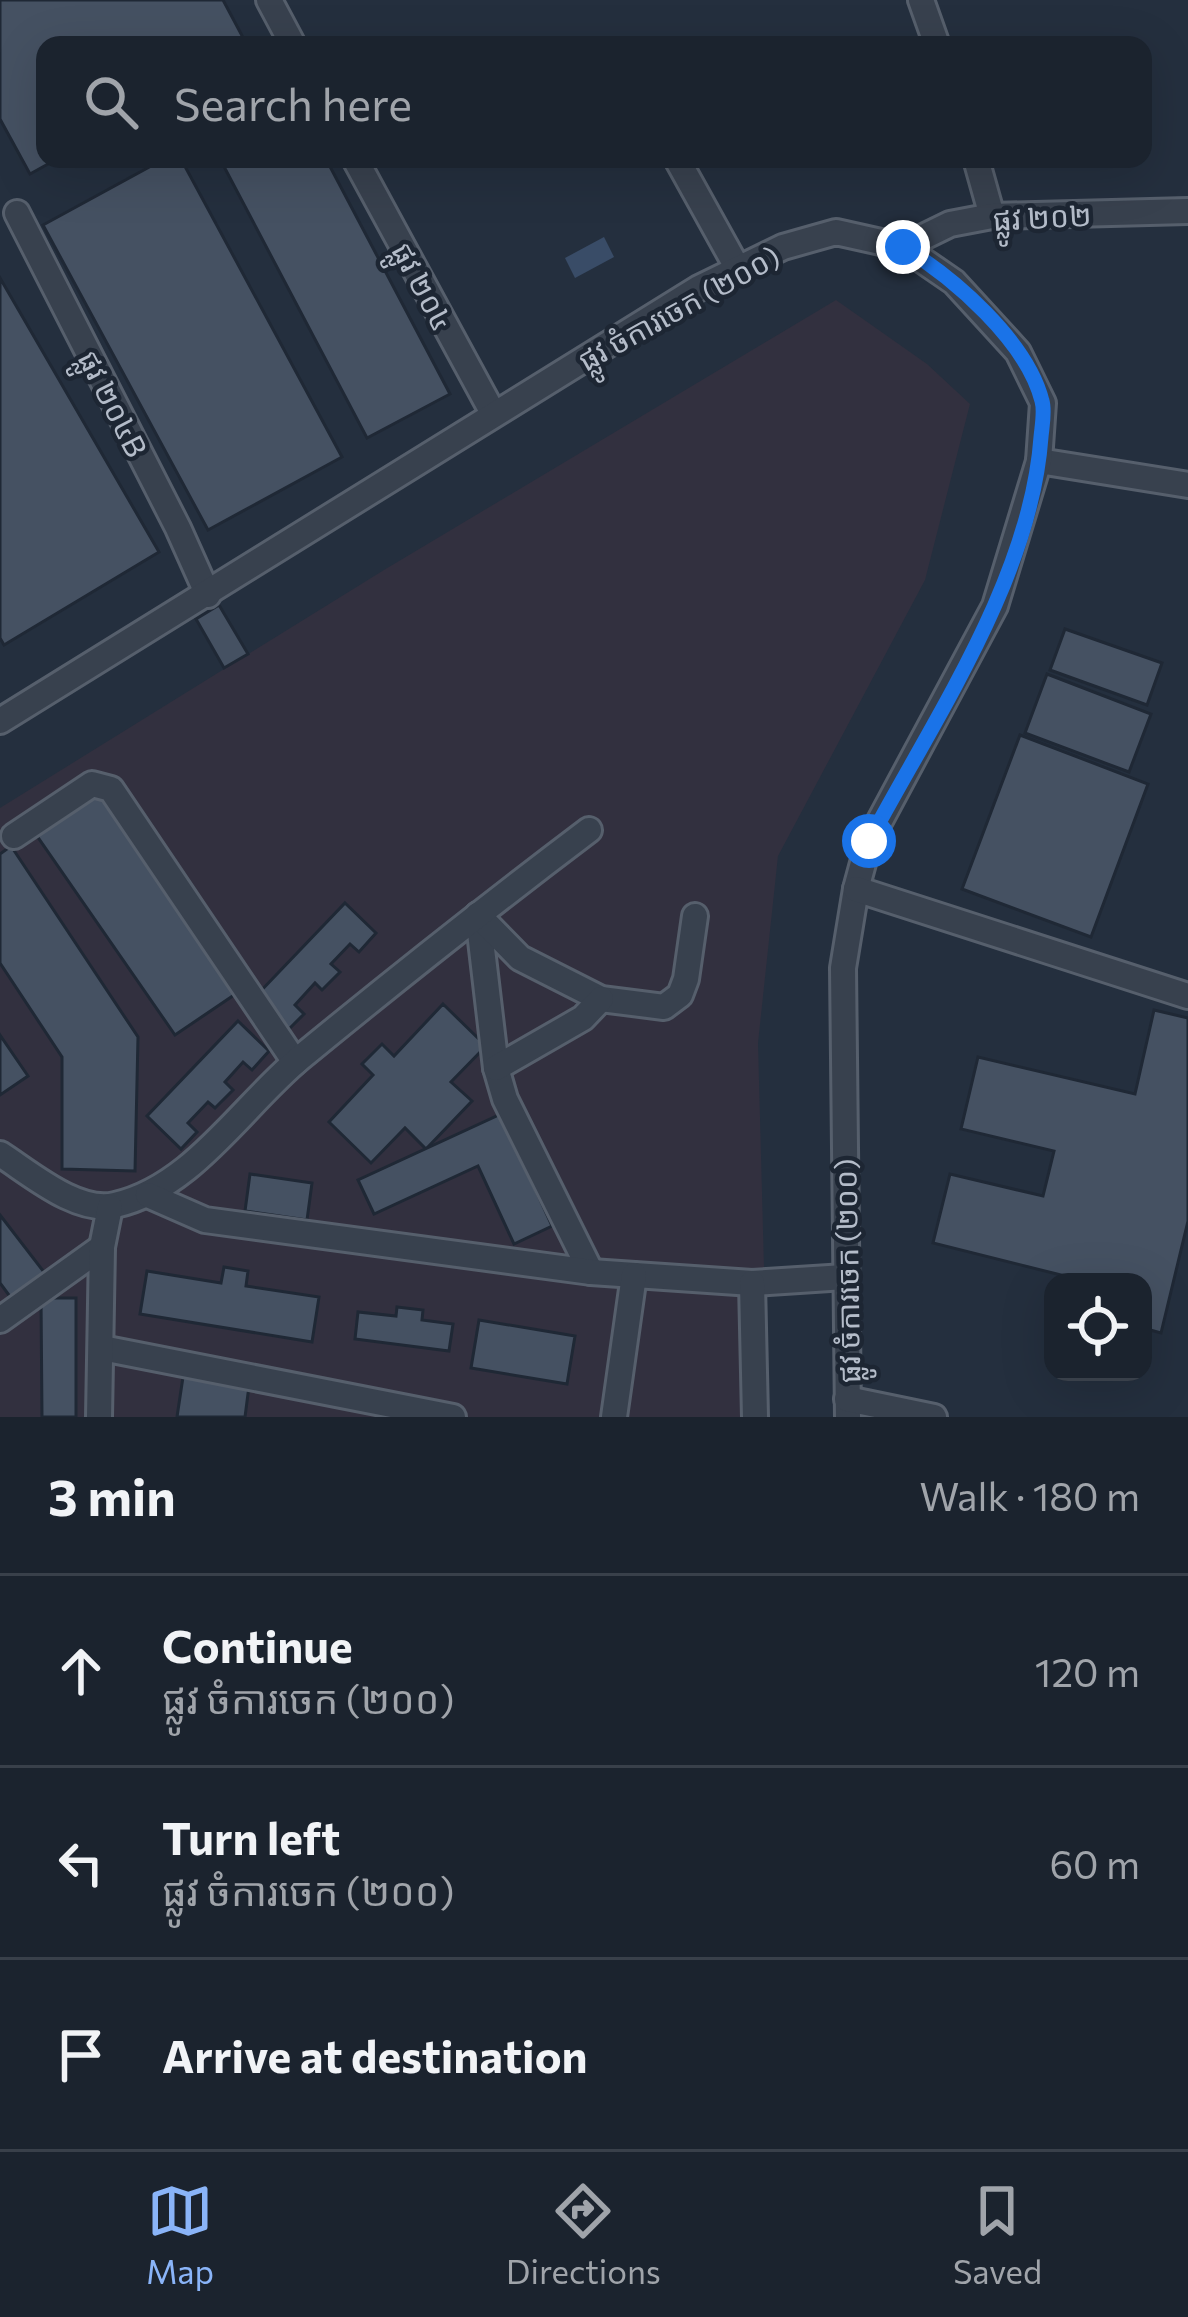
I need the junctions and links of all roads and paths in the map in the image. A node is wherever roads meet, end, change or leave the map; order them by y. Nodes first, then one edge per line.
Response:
1 (269, 0) edge
2 (921, 0) edge
3 (288, 36) edge
4 (934, 36) edge
5 (360, 168) edge
6 (682, 168) edge
7 (979, 168) edge
8 (1188, 211) edge
9 (17, 213) dead end
10 (992, 216) junction
11 (903, 247) junction
12 (738, 269) junction
13 (493, 413) junction
14 (1039, 461) junction
15 (1188, 485) edge
16 (208, 595) junction
17 (0, 721) edge
18 (590, 830) dead end
19 (14, 836) dead end
20 (856, 889) junction
21 (478, 915) junction
22 (695, 916) dead end
23 (1188, 996) edge
24 (602, 999) junction
25 (295, 1062) junction
26 (496, 1068) junction
27 (0, 1154) edge
28 (148, 1195) junction
29 (110, 1207) junction
30 (102, 1247) junction
31 (591, 1272) junction
32 (634, 1275) junction
33 (845, 1277) junction
34 (752, 1283) junction
35 (0, 1320) edge
36 (102, 1348) junction
37 (848, 1408) edge
38 (99, 1417) edge
39 (453, 1417) edge
40 (614, 1417) edge
41 (755, 1417) edge
42 (934, 1417) edge

1 - 3 street
2 - 4 street
5 - 13 street, ផ្លូវ ២០៤
6 - 12 street
7 - 10 street
8 - 10 street, ផ្លូវ ២០២
9 - 16 street, ផ្លូវ ២០៤B
10 - 11 street, ផ្លូវ ២០២
11 - 12 street, ផ្លូវ ចំការចេក (២០០)
11 - 14 street, ផ្លូវ ចំការចេក (២០០)
12 - 13 street, ផ្លូវ ចំការចេក (២០០)
13 - 16 street, ផ្លូវ ចំការចេក (២០០)
14 - 15 street
14 - 20 street, ផ្លូវ ចំការចេក (២០០)
16 - 17 street, ផ្លូវ ចំការចេក (២០០)
18 - 21 street
19 - 25 street
20 - 23 street
20 - 33 street, ផ្លូវ ចំការចេក (២០០)
21 - 24 street
21 - 25 street
21 - 26 street
22 - 24 street
24 - 26 street
25 - 28 street
26 - 31 street
27 - 29 street
28 - 29 street
28 - 31 street
29 - 30 street
30 - 35 street
30 - 36 street
31 - 32 street
32 - 34 street
32 - 40 street
33 - 34 street
33 - 37 street, ផ្លូវ ចំការចេក (២០០)
34 - 41 street
36 - 38 street
36 - 39 street
37 - 42 street

